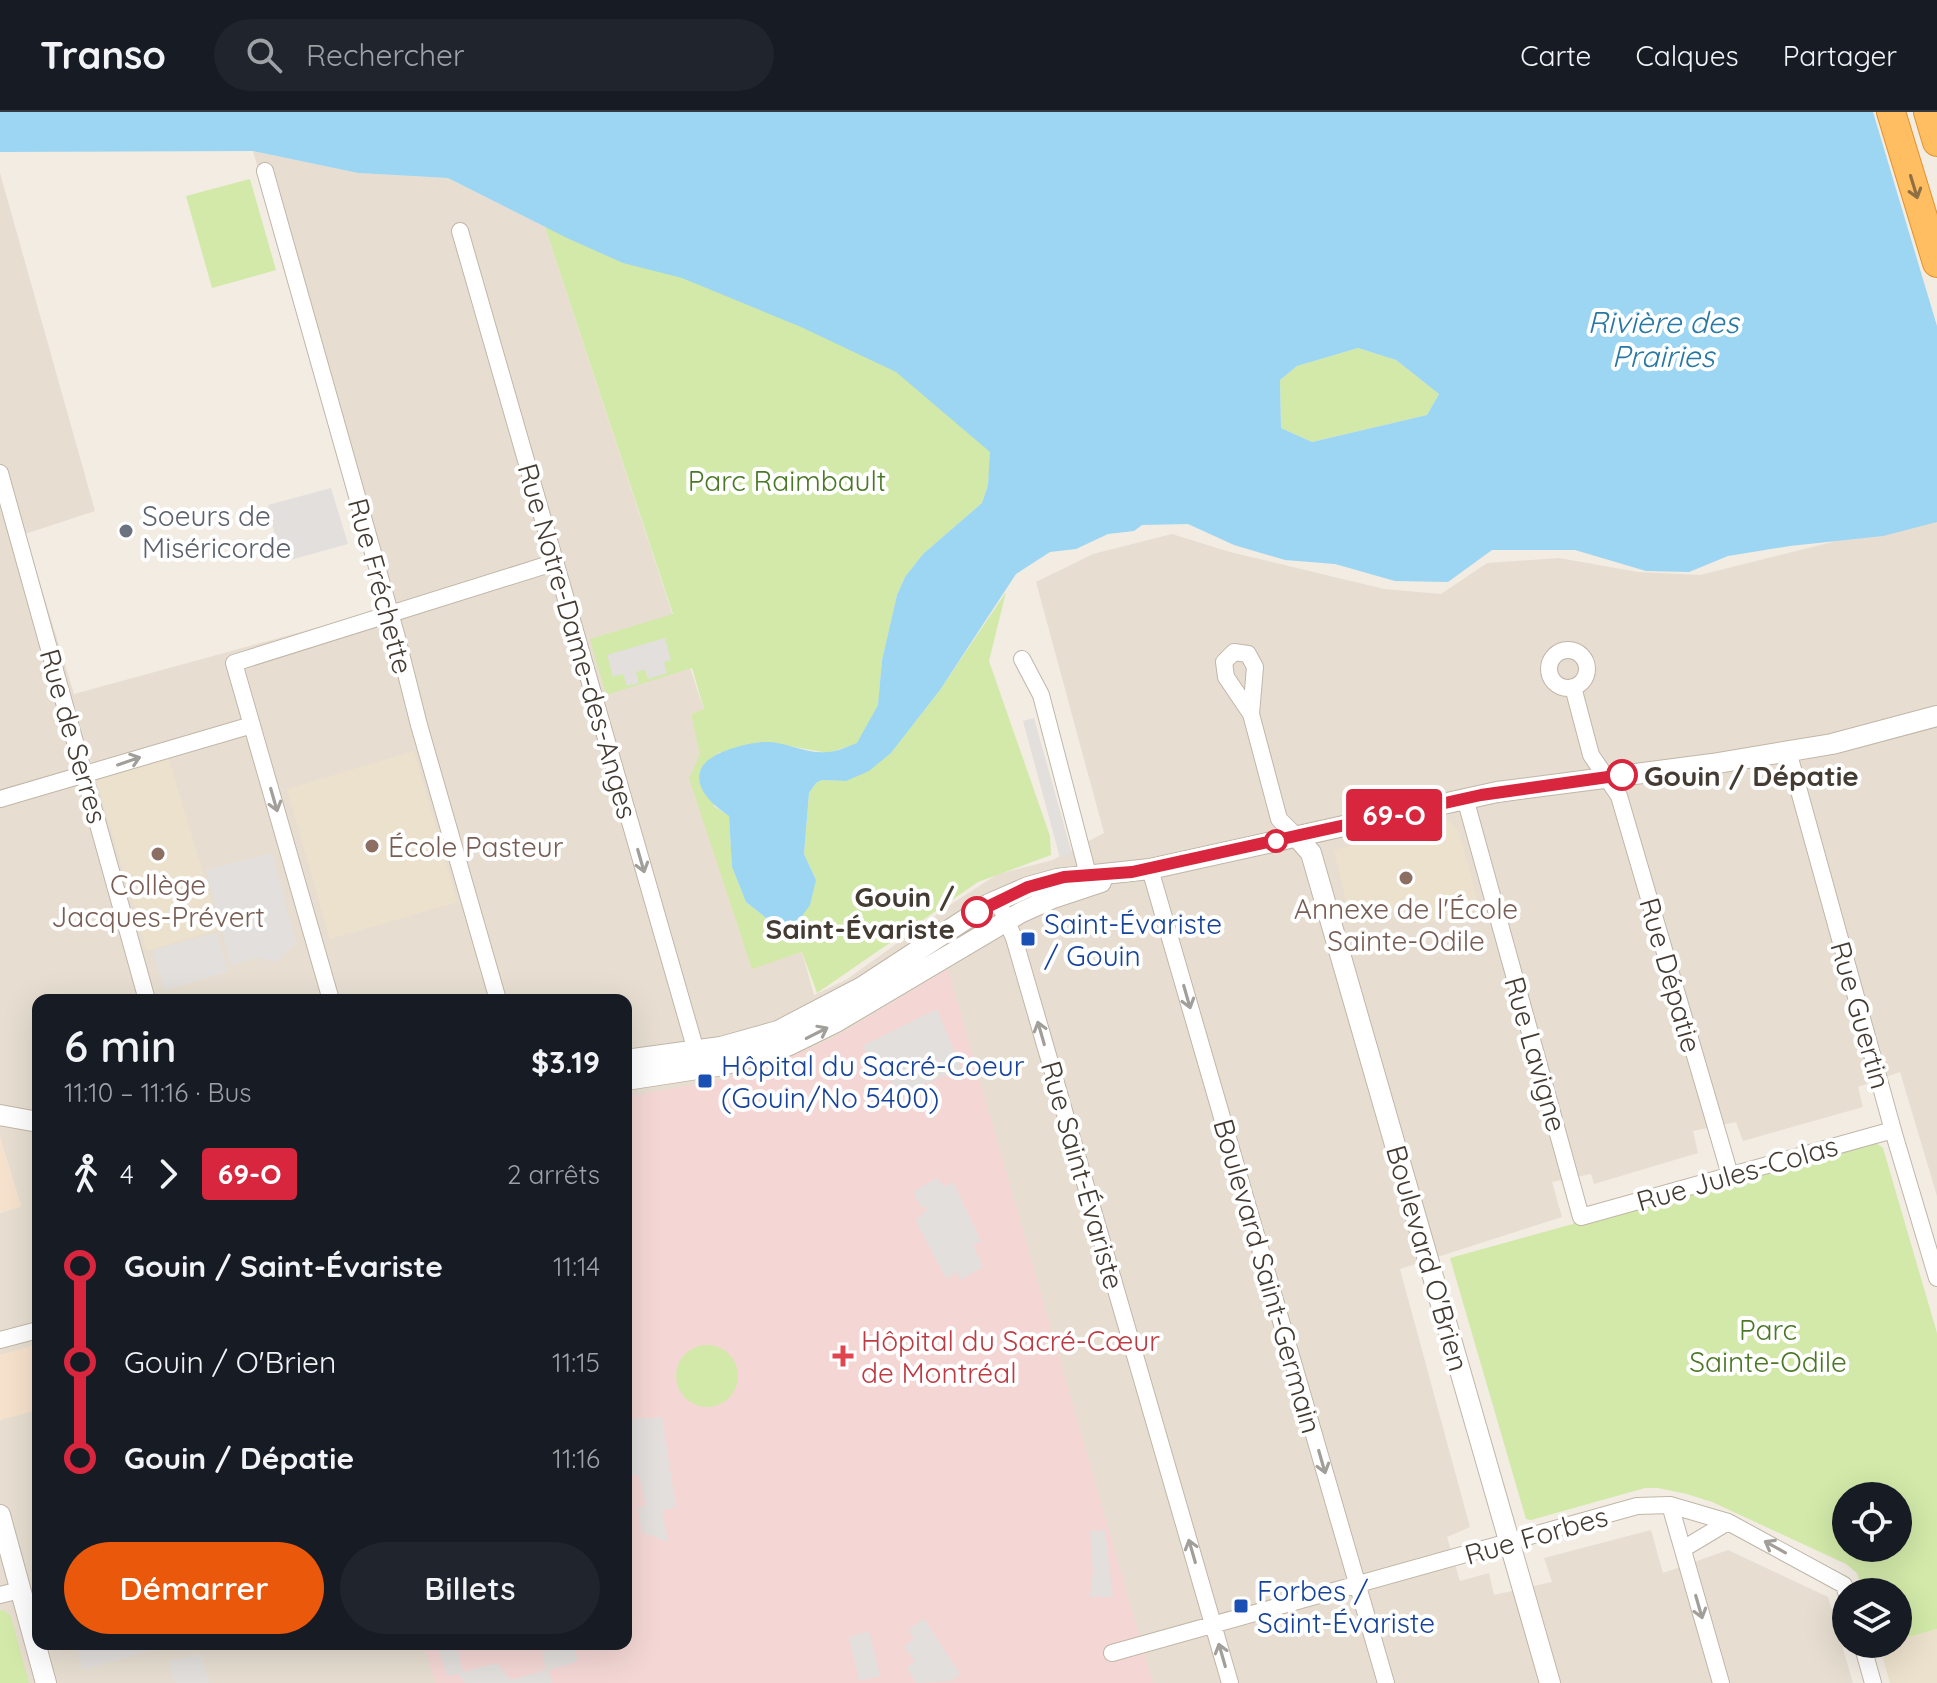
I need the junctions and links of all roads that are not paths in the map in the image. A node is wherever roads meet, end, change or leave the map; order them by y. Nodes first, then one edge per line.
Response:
1 (1891, 112) edge
2 (1928, 112) edge
3 (1937, 142) edge
4 (265, 171) dead end
5 (460, 231) dead end
6 (1937, 263) edge
7 (0, 473) edge
8 (556, 562) junction
9 (390, 614) junction
10 (1022, 659) dead end
11 (1573, 687) dead end
12 (1251, 714) dead end
13 (1937, 716) edge
14 (252, 725) junction
15 (1788, 751) junction
16 (85, 775) junction
17 (1606, 777) junction
18 (1465, 798) junction
19 (0, 799) edge
20 (1297, 837) junction
21 (1141, 870) junction
22 (1090, 880) junction
23 (997, 900) junction
24 (1007, 921) junction
25 (145, 994) edge
26 (329, 994) edge
27 (496, 994) edge
28 (696, 1051) junction
29 (632, 1059) edge
30 (632, 1079) edge
31 (0, 1115) edge
32 (32, 1121) edge
33 (1893, 1130) junction
34 (1730, 1175) junction
35 (1581, 1217) joint
36 (1937, 1278) edge
37 (32, 1332) edge
38 (0, 1340) edge
39 (1670, 1505) junction
40 (0, 1515) edge
41 (1728, 1522) junction
42 (1510, 1543) junction
43 (1683, 1549) junction
44 (1832, 1582) edge
45 (1358, 1586) junction
46 (20, 1590) junction
47 (0, 1595) edge
48 (1214, 1626) junction
49 (32, 1633) edge
50 (37, 1650) edge
51 (1112, 1653) dead end
52 (1866, 1658) edge
53 (46, 1683) edge
54 (1230, 1683) edge
55 (1386, 1683) edge
56 (1550, 1683) edge
57 (1721, 1683) edge
58 (1873, 1683) edge

1 -> 6 highway
2 - 3 highway
4 - 9 street, Rue Fréchette
5 - 8 street, Rue Notre-Dame-des-Anges
7 - 16 street, Rue de Serres
8 - 9 street
8 -> 28 street, Rue Notre-Dame-des-Anges
9 - 14 street
9 - 27 street, Rue Fréchette
10 - 22 street
11 - 17 street, Rue Dépatie
12 - 20 street
13 - 15 street
16 -> 14 street
14 -> 26 street
15 - 17 street
15 - 33 street, Rue Guertin
16 - 19 street
16 - 25 street, Rue de Serres
17 - 18 street
17 - 34 street, Rue Dépatie
18 - 20 street
18 - 35 street, Rue Lavigne
20 - 21 street
20 - 42 street, Boulevard O'Brien
21 - 22 street
21 -> 45 street, Boulevard Saint-Germain
22 - 23 street
22 - 24 street
23 - 24 street, Rue Saint-Évariste
23 - 28 street
30 -> 24 street
48 -> 24 street, Rue Saint-Évariste
28 - 29 street
31 - 32 street
33 - 34 street, Rue Jules-Colas
33 - 36 street, Rue Guertin
34 - 35 street, Rue Jules-Colas
37 - 38 street
39 - 41 street, Rue Forbes
39 - 42 street, Rue Forbes
39 - 43 street
40 - 46 street
41 - 43 street
44 -> 41 street, Rue Forbes
42 - 45 street, Rue Forbes
42 - 56 street, Boulevard O'Brien
43 -> 57 street
45 - 48 street, Rue Forbes
45 - 55 street, Boulevard Saint-Germain
46 - 47 street
46 - 49 street
48 - 51 street, Rue Forbes
54 -> 48 street, Rue Saint-Évariste
50 - 53 street
52 - 58 street

